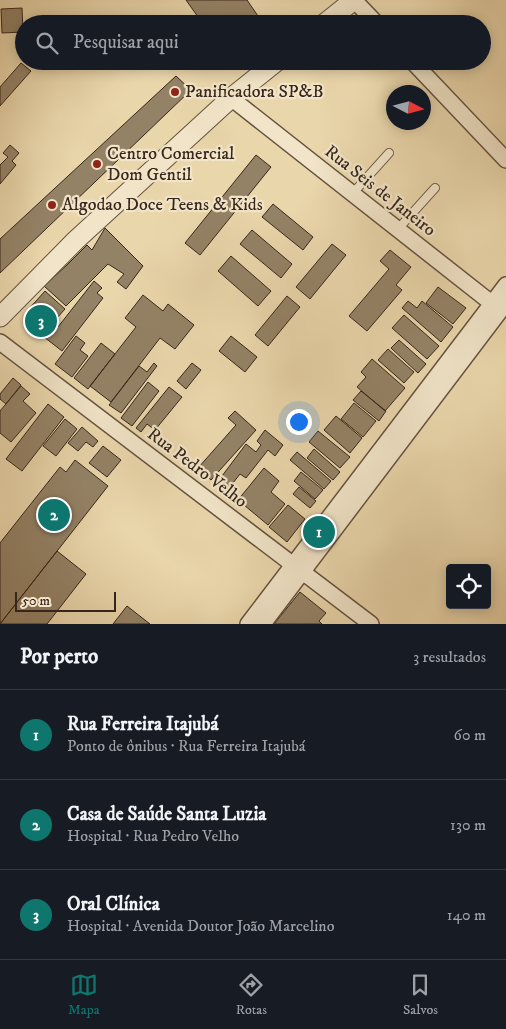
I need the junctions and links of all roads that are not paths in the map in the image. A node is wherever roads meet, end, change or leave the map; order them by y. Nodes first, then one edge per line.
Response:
1 (354, 0) edge
2 (335, 15) edge
3 (368, 15) edge
4 (266, 70) edge
5 (421, 70) edge
6 (231, 98) junction
7 (389, 153) dead end
8 (506, 160) edge
9 (435, 188) dead end
10 (353, 193) junction
11 (398, 229) junction
12 (506, 285) edge
13 (501, 308) edge
14 (0, 317) edge
15 (0, 342) edge
16 (298, 569) junction
17 (248, 624) edge
18 (263, 624) edge
19 (372, 624) edge

1 - 2 street
1 - 3 street
4 - 6 street
5 - 8 street
6 - 10 street, Rua Seis de Janeiro
6 - 14 street
7 - 10 lane
9 - 11 lane
10 - 11 street, Rua Seis de Janeiro
11 - 13 street, Rua Seis de Janeiro
12 - 13 street
13 - 16 street
15 - 16 street, Rua Pedro Velho
16 - 17 street
16 - 18 street
16 - 19 street, Rua Pedro Velho

